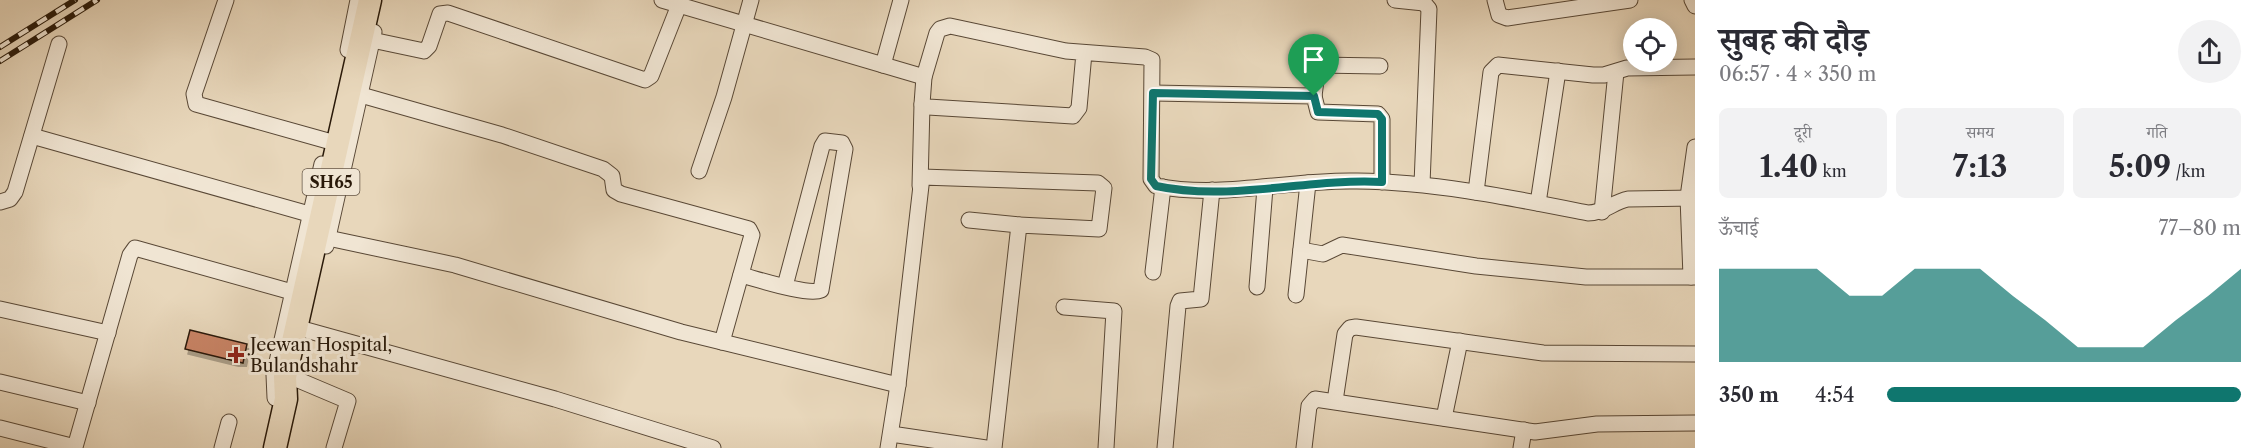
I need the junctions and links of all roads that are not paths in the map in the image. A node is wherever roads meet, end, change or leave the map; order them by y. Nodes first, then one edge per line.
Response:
1 (226, 0) edge
2 (358, 0) edge
3 (370, 0) edge
4 (381, 0) edge
5 (662, 0) edge
6 (751, 0) edge
7 (901, 0) edge
8 (1395, 0) edge
9 (1495, 0) edge
10 (1630, 0) edge
11 (1692, 0) edge
12 (1427, 2) edge
13 (1572, 4) edge
14 (679, 5) junction
15 (1695, 6) edge
16 (745, 23) junction
17 (372, 40) junction
18 (59, 44) dead end
19 (1084, 53) junction
20 (883, 65) junction
21 (1380, 66) dead end
22 (1695, 67) edge
23 (1558, 71) junction
24 (1616, 72) junction
25 (924, 77) junction
26 (1153, 93) junction
27 (361, 95) junction
28 (1314, 96) junction
29 (922, 104) junction
30 (32, 136) junction
31 (328, 141) junction
32 (1695, 147) edge
33 (699, 171) dead end
34 (1382, 182) junction
35 (1308, 183) junction
36 (1422, 184) junction
37 (920, 186) junction
38 (1163, 187) junction
39 (1265, 188) junction
40 (1212, 190) junction
41 (1476, 192) junction
42 (1692, 198) edge
43 (0, 202) edge
44 (1538, 203) junction
45 (1602, 212) junction
46 (309, 214) junction
47 (969, 220) dead end
48 (1018, 225) junction
49 (328, 238) junction
50 (1301, 250) junction
51 (1154, 272) dead end
52 (741, 275) junction
53 (1693, 277) edge
54 (785, 286) junction
55 (1257, 287) dead end
56 (292, 292) junction
57 (1296, 295) dead end
58 (1064, 306) dead end
59 (0, 309) edge
60 (306, 330) junction
61 (108, 333) junction
62 (1460, 341) junction
63 (722, 342) junction
64 (1695, 354) edge
65 (0, 382) edge
66 (898, 385) junction
67 (285, 388) junction
68 (1335, 401) junction
69 (88, 403) junction
70 (1444, 418) junction
71 (229, 422) dead end
72 (1695, 423) edge
73 (0, 428) edge
74 (1524, 430) junction
75 (890, 441) edge
76 (75, 448) edge
77 (222, 448) edge
78 (263, 448) edge
79 (275, 448) edge
80 (334, 448) edge
81 (713, 448) edge
82 (986, 448) edge
83 (994, 448) edge
84 (1106, 448) edge
85 (1165, 448) edge
86 (1304, 448) edge
87 (1521, 448) edge

1 - 31 street
2 - 31 street
3 - 67 main road, SH65
4 - 17 street
5 - 14 street
6 - 16 street
7 - 20 street
8 - 12 street
9 - 13 street
10 - 13 street
11 - 15 street
12 - 36 street
14 - 16 street
14 - 17 street
16 - 20 street
16 - 33 street
17 - 27 street
18 - 30 street
19 - 25 street
19 - 26 street
19 - 29 street
20 - 25 street
21 - 28 street
22 - 24 street
23 - 24 street
23 - 41 street
23 - 44 street
24 - 45 street
25 - 29 street
26 - 28 street
26 - 38 street
27 - 49 street
27 - 52 street
28 - 34 street
29 - 37 street
30 - 43 street
30 - 46 street
31 - 46 street
32 - 42 street
34 - 35 street
34 - 36 street
35 - 39 street
35 - 50 street
36 - 41 street
37 - 48 street
37 - 66 street
38 - 40 street
38 - 51 street
39 - 40 street
39 - 55 street
40 - 85 street
41 - 44 street
42 - 45 street
42 - 53 street
44 - 45 street
46 - 56 street
47 - 48 street
48 - 83 street
49 - 60 street
49 - 63 street
50 - 53 street
50 - 57 street
52 - 54 street
52 - 63 street
54 - 54 street
56 - 61 street
56 - 67 street
58 - 84 street
59 - 61 street
60 - 67 street
60 - 81 street
61 - 69 street
62 - 64 street
62 - 68 street
62 - 70 street
63 - 66 street
65 - 69 street
66 - 75 street
67 - 78 main road, SH65
67 - 79 main road, SH65
67 - 80 street
68 - 70 street
68 - 86 street
69 - 76 street
70 - 74 street
71 - 77 street
72 - 74 street
73 - 76 street
74 - 87 street
75 - 82 street

